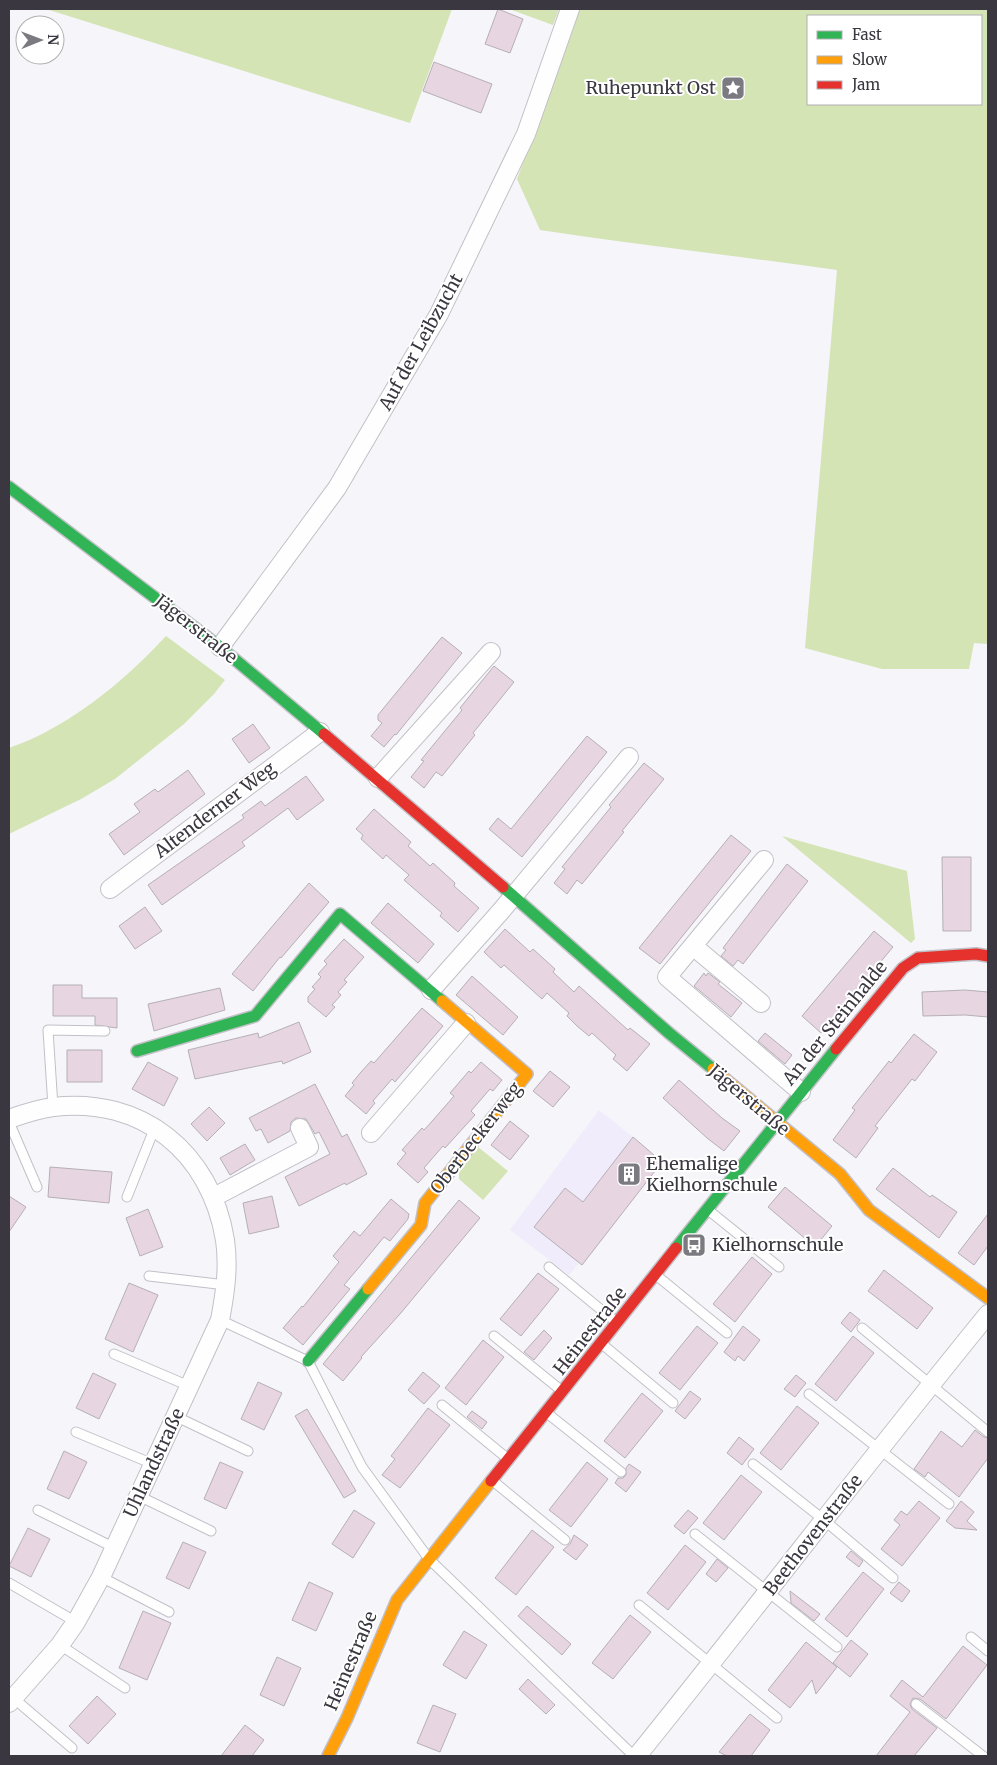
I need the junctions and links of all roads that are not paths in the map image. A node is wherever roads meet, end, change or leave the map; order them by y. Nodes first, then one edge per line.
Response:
1 (570, 9) edge
2 (9, 487) edge
3 (220, 647) junction
4 (491, 652) dead end
5 (320, 732) junction
6 (629, 757) dead end
7 (378, 778) junction
8 (764, 860) dead end
9 (110, 889) dead end
10 (513, 896) junction
11 (693, 946) junction
12 (988, 956) edge
13 (431, 990) junction
14 (761, 1004) dead end
15 (466, 1023) junction
16 (105, 1031) dead end
17 (137, 1051) dead end
18 (801, 1092) junction
19 (53, 1107) junction
20 (9, 1120) edge
21 (776, 1122) junction
22 (300, 1128) dead end
23 (162, 1132) junction
24 (371, 1133) dead end
25 (37, 1187) dead end
26 (127, 1197) dead end
27 (214, 1197) junction
28 (707, 1209) junction
29 (549, 1267) dead end
30 (779, 1267) dead end
31 (656, 1275) junction
32 (149, 1276) dead end
33 (226, 1285) junction
34 (988, 1298) edge
35 (988, 1314) edge
36 (220, 1320) junction
37 (618, 1324) junction
38 (862, 1328) dead end
39 (727, 1332) dead end
40 (494, 1336) dead end
41 (602, 1344) junction
42 (114, 1354) dead end
43 (308, 1361) junction
44 (931, 1384) junction
45 (189, 1386) junction
46 (563, 1392) junction
47 (809, 1394) dead end
48 (673, 1403) dead end
49 (442, 1406) dead end
50 (547, 1413) junction
51 (176, 1416) junction
52 (76, 1432) dead end
53 (988, 1432) edge
54 (248, 1451) dead end
55 (879, 1451) junction
56 (510, 1460) junction
57 (153, 1464) junction
58 (752, 1464) dead end
59 (621, 1472) dead end
60 (493, 1481) junction
61 (139, 1496) junction
62 (949, 1504) dead end
63 (38, 1510) dead end
64 (824, 1520) junction
65 (211, 1531) dead end
66 (695, 1534) dead end
67 (565, 1540) dead end
68 (115, 1548) junction
69 (429, 1559) junction
70 (101, 1577) junction
71 (893, 1578) dead end
72 (9, 1584) edge
73 (768, 1592) junction
74 (639, 1605) dead end
75 (170, 1612) dead end
76 (76, 1622) junction
77 (971, 1637) dead end
78 (60, 1645) junction
79 (837, 1647) dead end
80 (988, 1651) edge
81 (712, 1664) junction
82 (125, 1688) dead end
83 (10, 1698) edge
84 (916, 1704) dead end
85 (776, 1718) dead end
86 (72, 1748) dead end
87 (328, 1756) edge
88 (635, 1756) edge
89 (983, 1756) edge

1 - 3 street, Auf der Leibzucht
2 - 3 street, Jägerstraße
3 - 5 street, Jägerstraße
4 - 7 street
5 - 7 street, Jägerstraße
5 - 9 street, Altenderner Weg
6 - 10 street
7 - 10 street, Jägerstraße
8 - 11 street
10 - 13 street
10 - 21 street, Jägerstraße
11 - 14 street
11 - 18 street
12 - 18 street, An der Steinhalde
13 - 15 street, Oberbeckerweg
13 - 17 street, Oberbeckerweg
15 - 24 street
15 - 43 street, Oberbeckerweg
16 - 19 lane
18 - 21 street, An der Steinhalde
19 - 20 street, Uhlandstraße
19 - 23 street, Uhlandstraße
20 - 25 lane
21 - 28 street, Heinestraße
21 - 34 street, Jägerstraße
22 - 27 street
23 - 26 lane
23 - 27 street, Uhlandstraße
27 - 33 street, Uhlandstraße
28 - 30 lane
28 - 31 street, Heinestraße
29 - 37 lane
31 - 37 street, Heinestraße
31 - 39 lane
32 - 33 lane
33 - 36 street, Uhlandstraße
35 - 44 street, Beethovenstraße
36 - 43 lane
36 - 45 street, Uhlandstraße
37 - 41 street, Heinestraße
38 - 44 lane
40 - 46 lane
41 - 46 street, Heinestraße
41 - 48 lane
42 - 45 lane
43 - 69 lane
44 - 53 lane
44 - 55 street, Beethovenstraße
45 - 51 street, Uhlandstraße
46 - 50 street, Heinestraße
47 - 55 lane
49 - 56 lane
50 - 56 street, Heinestraße
50 - 59 lane
51 - 54 lane
51 - 57 street, Uhlandstraße
52 - 57 lane
55 - 62 lane
55 - 64 street, Beethovenstraße
56 - 60 street, Heinestraße
57 - 61 street, Uhlandstraße
58 - 64 lane
60 - 67 lane
60 - 69 street, Heinestraße
61 - 65 lane
61 - 68 street, Uhlandstraße
63 - 68 lane
64 - 71 lane
64 - 73 street, Beethovenstraße
66 - 73 lane
68 - 70 street, Uhlandstraße
69 - 87 street, Heinestraße
69 - 88 lane
70 - 75 lane
70 - 76 street, Uhlandstraße
72 - 76 lane
73 - 79 lane
73 - 81 street, Beethovenstraße
74 - 81 lane
76 - 78 street, Uhlandstraße
77 - 80 lane
78 - 82 lane
78 - 83 street, Uhlandstraße
81 - 85 lane
81 - 88 street, Beethovenstraße
83 - 86 lane
84 - 89 lane

